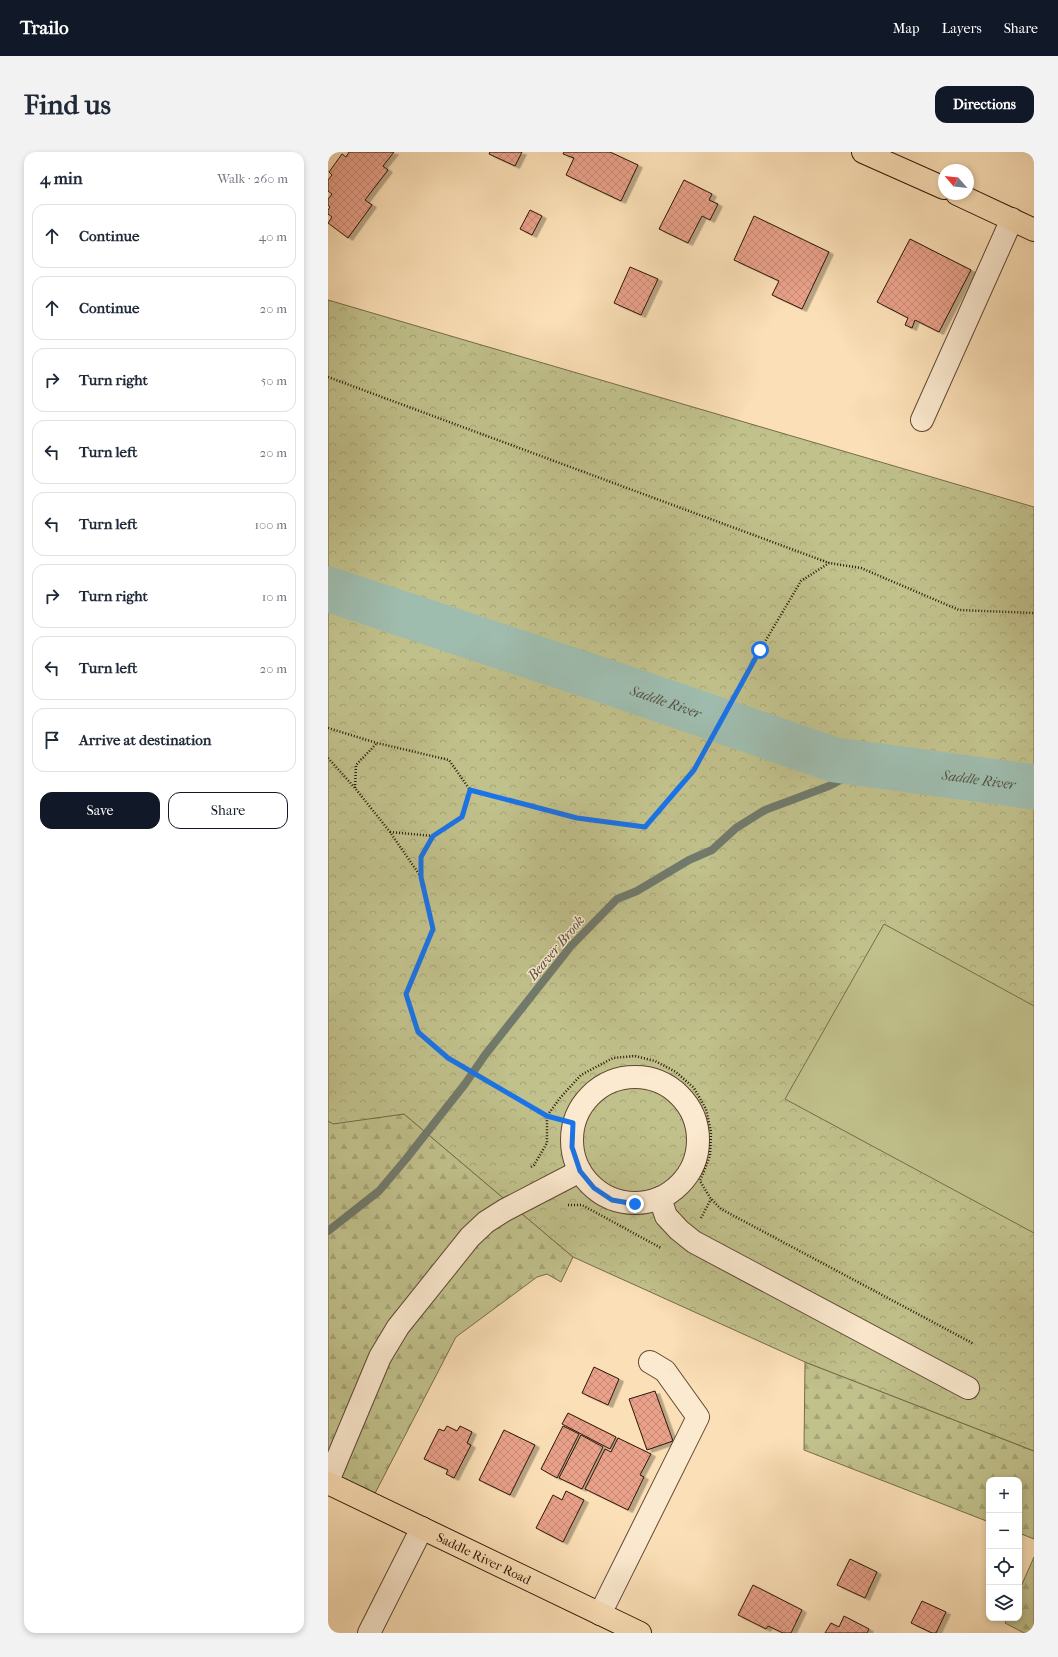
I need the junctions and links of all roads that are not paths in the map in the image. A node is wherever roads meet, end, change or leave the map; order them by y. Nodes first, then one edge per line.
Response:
1 (863, 152) edge
2 (938, 185) edge
3 (970, 200) edge
4 (1012, 219) junction
5 (1034, 230) edge
6 (922, 420) dead end
7 (580, 1171) junction
8 (660, 1198) junction
9 (650, 1362) dead end
10 (968, 1388) dead end
11 (328, 1482) edge
12 (422, 1528) junction
13 (600, 1614) junction
14 (369, 1633) edge
15 (640, 1633) edge

1 - 2 main road
3 - 4 main road
4 - 5 main road
4 - 6 street
7 - 8 street
7 - 8 street
7 - 11 street
8 - 10 street
9 - 13 street
11 - 12 main road, Saddle River Road
12 - 13 main road, Saddle River Road
12 - 14 street
13 - 15 main road, Saddle River Road

